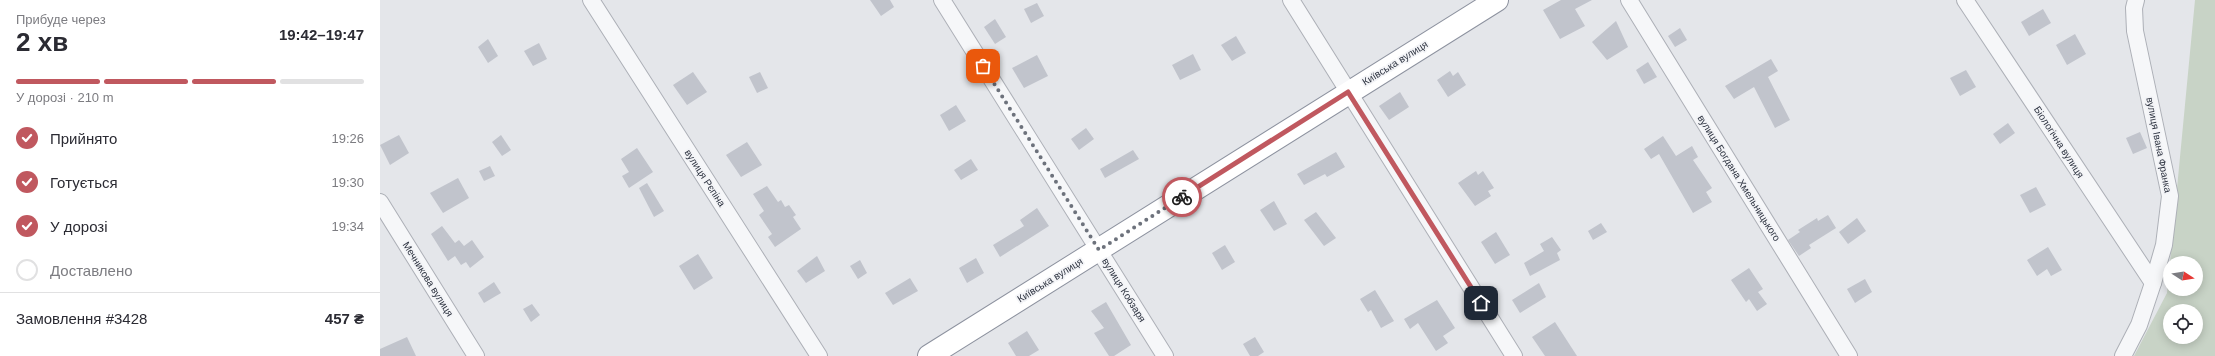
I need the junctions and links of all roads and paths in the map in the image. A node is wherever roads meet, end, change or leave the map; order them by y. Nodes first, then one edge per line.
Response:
1 (591, 0) edge
2 (942, 0) edge
3 (1291, 0) edge
4 (1497, 0) edge
5 (1629, 0) edge
6 (1965, 0) edge
7 (2136, 0) edge
8 (1348, 92) junction
9 (380, 202) edge
10 (1099, 250) junction
11 (2153, 283) junction
12 (476, 356) edge
13 (819, 356) edge
14 (929, 356) edge
15 (1165, 356) edge
16 (1514, 356) edge
17 (1849, 356) edge
18 (2123, 356) edge

1 - 13 street, вулиця Рєпіна
2 - 10 street, вулиця Кобзаря
3 - 8 street
4 - 8 highway, Київська вулиця
5 - 17 street, вулиця Богдана Хмельницького
6 - 11 street, Біологічна вулиця
7 - 11 street, вулиця Івана Франка
8 - 10 highway, Київська вулиця
8 - 16 street
9 - 12 street, Мечникова вулиця
10 - 14 highway, Київська вулиця
10 - 15 street, вулиця Кобзаря
11 - 18 street, вулиця Івана Франка

